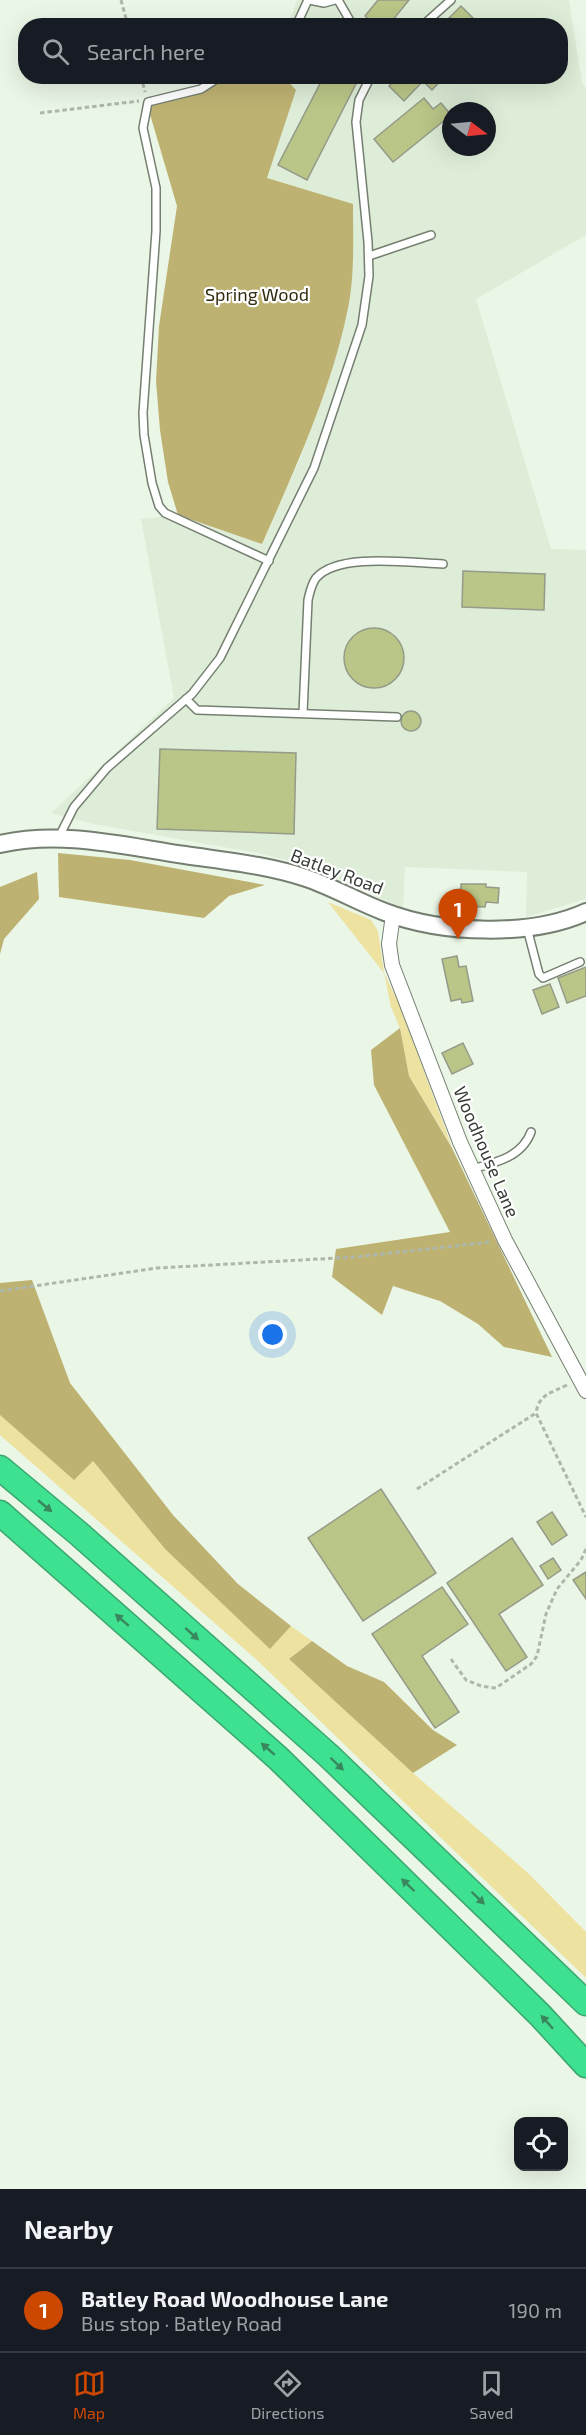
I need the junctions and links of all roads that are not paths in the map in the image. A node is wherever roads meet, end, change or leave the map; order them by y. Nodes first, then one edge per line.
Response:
1 (308, 0) edge
2 (337, 0) edge
3 (445, 2) edge
4 (300, 18) edge
5 (348, 18) edge
6 (430, 18) edge
7 (209, 84) edge
8 (367, 84) edge
9 (431, 235) dead end
10 (369, 256) junction
11 (269, 561) junction
12 (443, 564) dead end
13 (186, 699) junction
14 (303, 713) junction
15 (397, 717) dead end
16 (59, 837) junction
17 (0, 844) edge
18 (586, 912) edge
19 (393, 915) junction
20 (527, 926) junction
21 (580, 962) dead end
22 (531, 1132) dead end
23 (472, 1168) junction
24 (583, 1385) edge
25 (0, 1468) edge
26 (0, 1513) edge
27 (586, 2003) edge
28 (586, 2066) edge

1 - 2 lane
1 - 4 lane
2 - 5 lane
3 - 6 lane
7 - 11 lane
8 - 10 lane
9 - 10 lane
10 - 11 lane
11 - 13 lane
12 - 14 lane
13 - 14 lane
13 - 16 lane
14 - 15 lane
16 - 17 street, Batley Road
16 - 19 street, Batley Road
18 - 20 street, Batley Road
19 - 20 street, Batley Road
19 - 23 street, Woodhouse Lane
20 - 21 lane
22 - 23 lane
23 - 24 street, Woodhouse Lane
25 -> 27 highway
28 -> 26 highway

